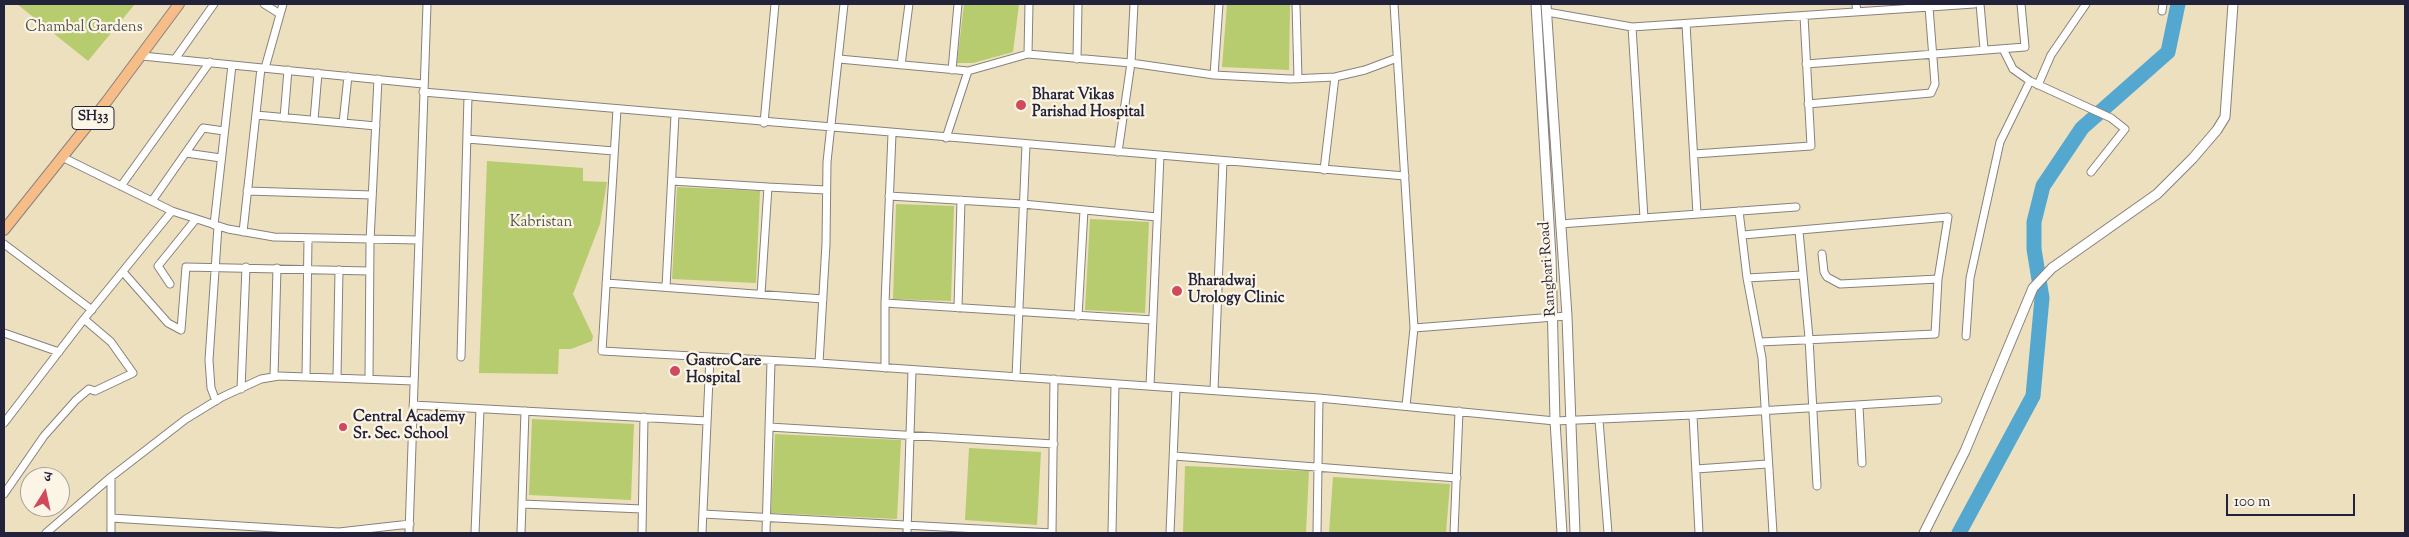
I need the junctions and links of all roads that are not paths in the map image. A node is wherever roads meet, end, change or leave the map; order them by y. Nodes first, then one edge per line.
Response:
1 (179, 4) edge
2 (214, 4) edge
3 (264, 4) edge
4 (283, 4) edge
5 (427, 4) edge
6 (775, 4) edge
7 (844, 4) edge
8 (909, 4) edge
9 (958, 4) edge
10 (1029, 4) edge
11 (1078, 4) edge
12 (1134, 4) edge
13 (1219, 4) edge
14 (1296, 4) edge
15 (1394, 4) edge
16 (1536, 4) edge
17 (1856, 4) edge
18 (1974, 4) edge
19 (1980, 4) edge
20 (2021, 4) edge
21 (2086, 4) edge
22 (2232, 4) edge
23 (1929, 7) junction
24 (1546, 8) edge
25 (1857, 12) junction
26 (280, 14) junction
27 (1804, 16) junction
28 (1686, 24) junction
29 (1632, 27) junction
30 (1984, 49) junction
31 (2003, 49) junction
32 (1933, 53) junction
33 (1028, 54) junction
34 (142, 56) junction
35 (1397, 58) junction
36 (175, 59) junction
37 (838, 59) junction
38 (1077, 59) junction
39 (210, 62) junction
40 (1131, 64) junction
41 (1806, 64) junction
42 (232, 65) junction
43 (901, 65) junction
44 (263, 68) junction
45 (288, 70) junction
46 (952, 70) junction
47 (968, 71) junction
48 (318, 73) junction
49 (1214, 74) junction
50 (348, 76) junction
51 (1335, 76) junction
52 (1298, 78) junction
53 (378, 79) junction
54 (2030, 81) junction
55 (424, 84) junction
56 (2038, 85) junction
57 (423, 92) junction
58 (468, 96) junction
59 (1808, 104) junction
60 (617, 110) junction
61 (256, 115) junction
62 (675, 115) junction
63 (284, 118) junction
64 (314, 120) junction
65 (343, 123) junction
66 (764, 123) junction
67 (376, 126) junction
68 (831, 129) junction
69 (224, 131) junction
70 (892, 134) junction
71 (946, 138) junction
72 (467, 140) junction
73 (1026, 145) junction
74 (614, 151) junction
75 (1118, 152) junction
76 (186, 153) junction
77 (1694, 154) junction
78 (1160, 156) junction
79 (62, 157) junction
80 (221, 158) junction
81 (1222, 161) junction
82 (1324, 170) junction
83 (2091, 172) dead end
84 (1404, 176) junction
85 (672, 181) junction
86 (121, 186) junction
87 (768, 187) junction
88 (826, 190) junction
89 (247, 191) junction
90 (372, 194) junction
91 (889, 196) junction
92 (961, 200) junction
93 (152, 201) junction
94 (1023, 204) junction
95 (1796, 207) dead end
96 (1084, 210) junction
97 (172, 211) junction
98 (1739, 211) junction
99 (1697, 214) junction
100 (1157, 217) junction
101 (1644, 218) junction
102 (196, 219) junction
103 (1560, 224) junction
104 (216, 226) junction
105 (4, 230) edge
106 (1798, 231) junction
107 (243, 232) junction
108 (1742, 235) junction
109 (308, 239) junction
110 (418, 240) junction
111 (370, 241) junction
112 (4, 244) edge
113 (1822, 254) dead end
114 (214, 266) junction
115 (246, 267) junction
116 (278, 268) junction
117 (308, 269) junction
118 (339, 270) junction
119 (370, 271) junction
120 (123, 272) junction
121 (1802, 275) junction
122 (1747, 278) junction
123 (1938, 279) junction
124 (606, 283) junction
125 (170, 284) dead end
126 (666, 287) junction
127 (761, 294) junction
128 (822, 299) junction
129 (884, 304) junction
130 (958, 308) junction
131 (92, 310) junction
132 (1019, 311) junction
133 (1078, 316) junction
134 (1567, 316) junction
135 (1552, 317) junction
136 (84, 319) junction
137 (1153, 320) junction
138 (1414, 328) junction
139 (4, 333) edge
140 (1966, 336) dead end
141 (1809, 338) junction
142 (1760, 342) junction
143 (58, 352) junction
144 (461, 357) dead end
145 (710, 357) junction
146 (771, 361) junction
147 (819, 363) junction
148 (886, 368) junction
149 (912, 370) junction
150 (274, 376) junction
151 (306, 377) junction
152 (1016, 377) junction
153 (337, 378) junction
154 (369, 379) junction
155 (1054, 379) junction
156 (414, 381) junction
157 (1115, 384) junction
158 (1150, 386) junction
159 (1176, 388) junction
160 (240, 389) junction
161 (1214, 390) junction
162 (1319, 398) junction
163 (1938, 400) dead end
164 (216, 401) junction
165 (413, 405) junction
166 (1406, 406) junction
167 (1859, 406) junction
168 (1812, 408) junction
169 (480, 409) junction
170 (525, 411) junction
171 (1460, 411) junction
172 (1766, 411) junction
173 (1693, 415) junction
174 (644, 417) junction
175 (1599, 420) junction
176 (707, 421) junction
177 (1555, 421) junction
178 (1572, 421) junction
179 (4, 424) edge
180 (769, 427) junction
181 (910, 436) junction
182 (1054, 444) junction
183 (1174, 456) junction
184 (1862, 463) dead end
185 (1767, 464) junction
186 (1318, 467) junction
187 (1696, 469) junction
188 (111, 477) junction
189 (1457, 478) junction
190 (1817, 486) dead end
191 (4, 494) edge
192 (522, 504) junction
193 (642, 509) junction
194 (702, 514) junction
195 (766, 517) junction
196 (111, 518) junction
197 (410, 524) junction
198 (907, 529) edge
199 (46, 533) edge
200 (111, 533) edge
201 (409, 533) edge
202 (475, 533) edge
203 (521, 533) edge
204 (642, 533) edge
205 (702, 533) edge
206 (766, 533) edge
207 (1112, 533) edge
208 (1170, 533) edge
209 (1317, 533) edge
210 (1454, 533) edge
211 (1562, 533) edge
212 (1575, 533) edge
213 (1608, 533) edge
214 (1699, 533) edge
215 (1773, 533) edge
216 (1924, 533) edge

1 - 34 main road, SH33
2 - 36 street
3 - 26 street
4 - 26 street
5 - 55 street
6 - 66 street
7 - 37 street
8 - 43 street
9 - 46 street
10 - 33 street
11 - 38 street
12 - 40 street
13 - 49 street
14 - 52 street
15 - 35 street
16 - 135 street, Rangbari Road
17 - 25 street
18 - 23 street
19 - 30 street
20 - 31 street
21 - 56 street
22 - 216 street
23 - 25 street
23 - 32 street
24 - 29 street
24 - 103 street, Rangbari Road
25 - 27 street
26 - 44 street
27 - 28 street
27 - 41 street
28 - 29 street
28 - 77 street
29 - 101 street
30 - 31 street
30 - 32 street
31 - 54 street
32 - 41 street
32 - 59 street
33 - 38 street
33 - 47 street
34 - 36 street
34 - 79 main road, SH33
35 - 51 street
35 - 84 street
36 - 39 street
37 - 43 street
37 - 68 street
38 - 40 street
39 - 42 street
39 - 86 street
40 - 49 street
40 - 75 street
41 - 59 street
42 - 44 street
42 - 69 street
43 - 46 street
44 - 45 street
44 - 61 street
45 - 48 street
45 - 63 street
46 - 47 street
47 - 71 street
48 - 50 street
48 - 64 street
49 - 52 street
50 - 53 street
50 - 65 street
51 - 52 street
51 - 82 street
53 - 55 street
53 - 67 street
54 - 56 street
54 - 140 street
55 - 57 street
56 - 83 street
57 - 58 street
57 - 110 street
58 - 60 street
58 - 72 street
59 - 77 street
60 - 62 street
60 - 74 street
61 - 63 street
61 - 89 street
62 - 66 street
62 - 85 street
63 - 64 street
64 - 65 street
65 - 67 street
66 - 68 street
67 - 90 street
68 - 70 street
68 - 88 street
69 - 76 street
69 - 80 street
70 - 71 street
70 - 91 street
71 - 73 street
72 - 74 street
72 - 144 street
73 - 75 street
73 - 94 street
74 - 124 street
75 - 78 street
76 - 80 street
76 - 93 street
77 - 99 street
78 - 81 street
78 - 100 street
79 - 86 street
79 - 105 main road, SH33
80 - 104 street
81 - 82 street
81 - 161 street
82 - 84 street
84 - 138 street
85 - 87 street
85 - 126 street
86 - 93 street
87 - 88 street
87 - 127 street
88 - 128 street
89 - 90 street
89 - 107 street
90 - 111 street
91 - 92 street
91 - 129 street
92 - 94 street
92 - 130 street
93 - 97 street
94 - 96 street
94 - 132 street
95 - 98 street
96 - 100 street
96 - 133 street
97 - 102 street
97 - 120 street
98 - 99 street
98 - 108 street
99 - 101 street
100 - 137 street
101 - 103 street
102 - 104 street
102 - 125 street
103 - 134 street, Rangbari Road
104 - 107 street
104 - 114 street
106 - 108 street
106 - 121 street
106 - 123 street
107 - 109 street
108 - 122 street
109 - 111 street
109 - 117 street
110 - 111 street
110 - 156 street
111 - 119 street
112 - 131 street
113 - 123 street
114 - 115 street
114 - 120 street
114 - 164 street
115 - 116 street
115 - 160 street
116 - 117 street
116 - 150 street
117 - 118 street
117 - 151 street
118 - 119 street
118 - 153 street
119 - 154 street
120 - 131 street
121 - 122 street
121 - 141 street
122 - 142 street
123 - 141 street
124 - 126 street
124 - 145 street
126 - 127 street
127 - 128 street
128 - 147 street
129 - 130 street
129 - 148 street
130 - 132 street
131 - 136 street
132 - 133 street
132 - 152 street
133 - 137 street
134 - 135 street
134 - 178 street, Rangbari Road
135 - 138 street
135 - 177 street, Rangbari Road
136 - 143 street
136 - 191 street
137 - 158 street
138 - 166 street
139 - 143 street
141 - 142 street
141 - 168 street
142 - 172 street
143 - 179 street
145 - 146 street
145 - 176 street
146 - 147 street
146 - 180 street
147 - 148 street
148 - 149 street
149 - 152 street
149 - 181 street
150 - 151 street
150 - 160 street
151 - 153 street
152 - 155 street
153 - 154 street
154 - 156 street
155 - 157 street
155 - 182 street
156 - 165 street
157 - 158 street
157 - 207 street
158 - 159 street
159 - 161 street
159 - 183 street
160 - 164 street
161 - 162 street
162 - 166 street
162 - 186 street
163 - 167 street
164 - 188 street
165 - 169 street
165 - 197 street
166 - 171 street
167 - 168 street
167 - 184 street
168 - 172 street
168 - 190 street
169 - 170 street
169 - 202 street
170 - 174 street
170 - 192 street
171 - 177 street
171 - 189 street
172 - 173 street
172 - 185 street
173 - 175 street
173 - 187 street
174 - 176 street
174 - 193 street
175 - 178 street
175 - 213 street
176 - 194 street
177 - 178 street
177 - 211 street, Rangbari Road
178 - 212 street, Rangbari Road
180 - 181 street
180 - 195 street
181 - 182 street
181 - 198 street
182 - 198 street
183 - 186 street
183 - 208 street
185 - 187 street
185 - 215 street
186 - 189 street
186 - 209 street
187 - 214 street
188 - 196 street
188 - 199 street
189 - 210 street
192 - 193 street
192 - 203 street
193 - 204 street
194 - 195 street
194 - 205 street
195 - 198 street
195 - 206 street
196 - 197 street
196 - 200 street
197 - 201 street

